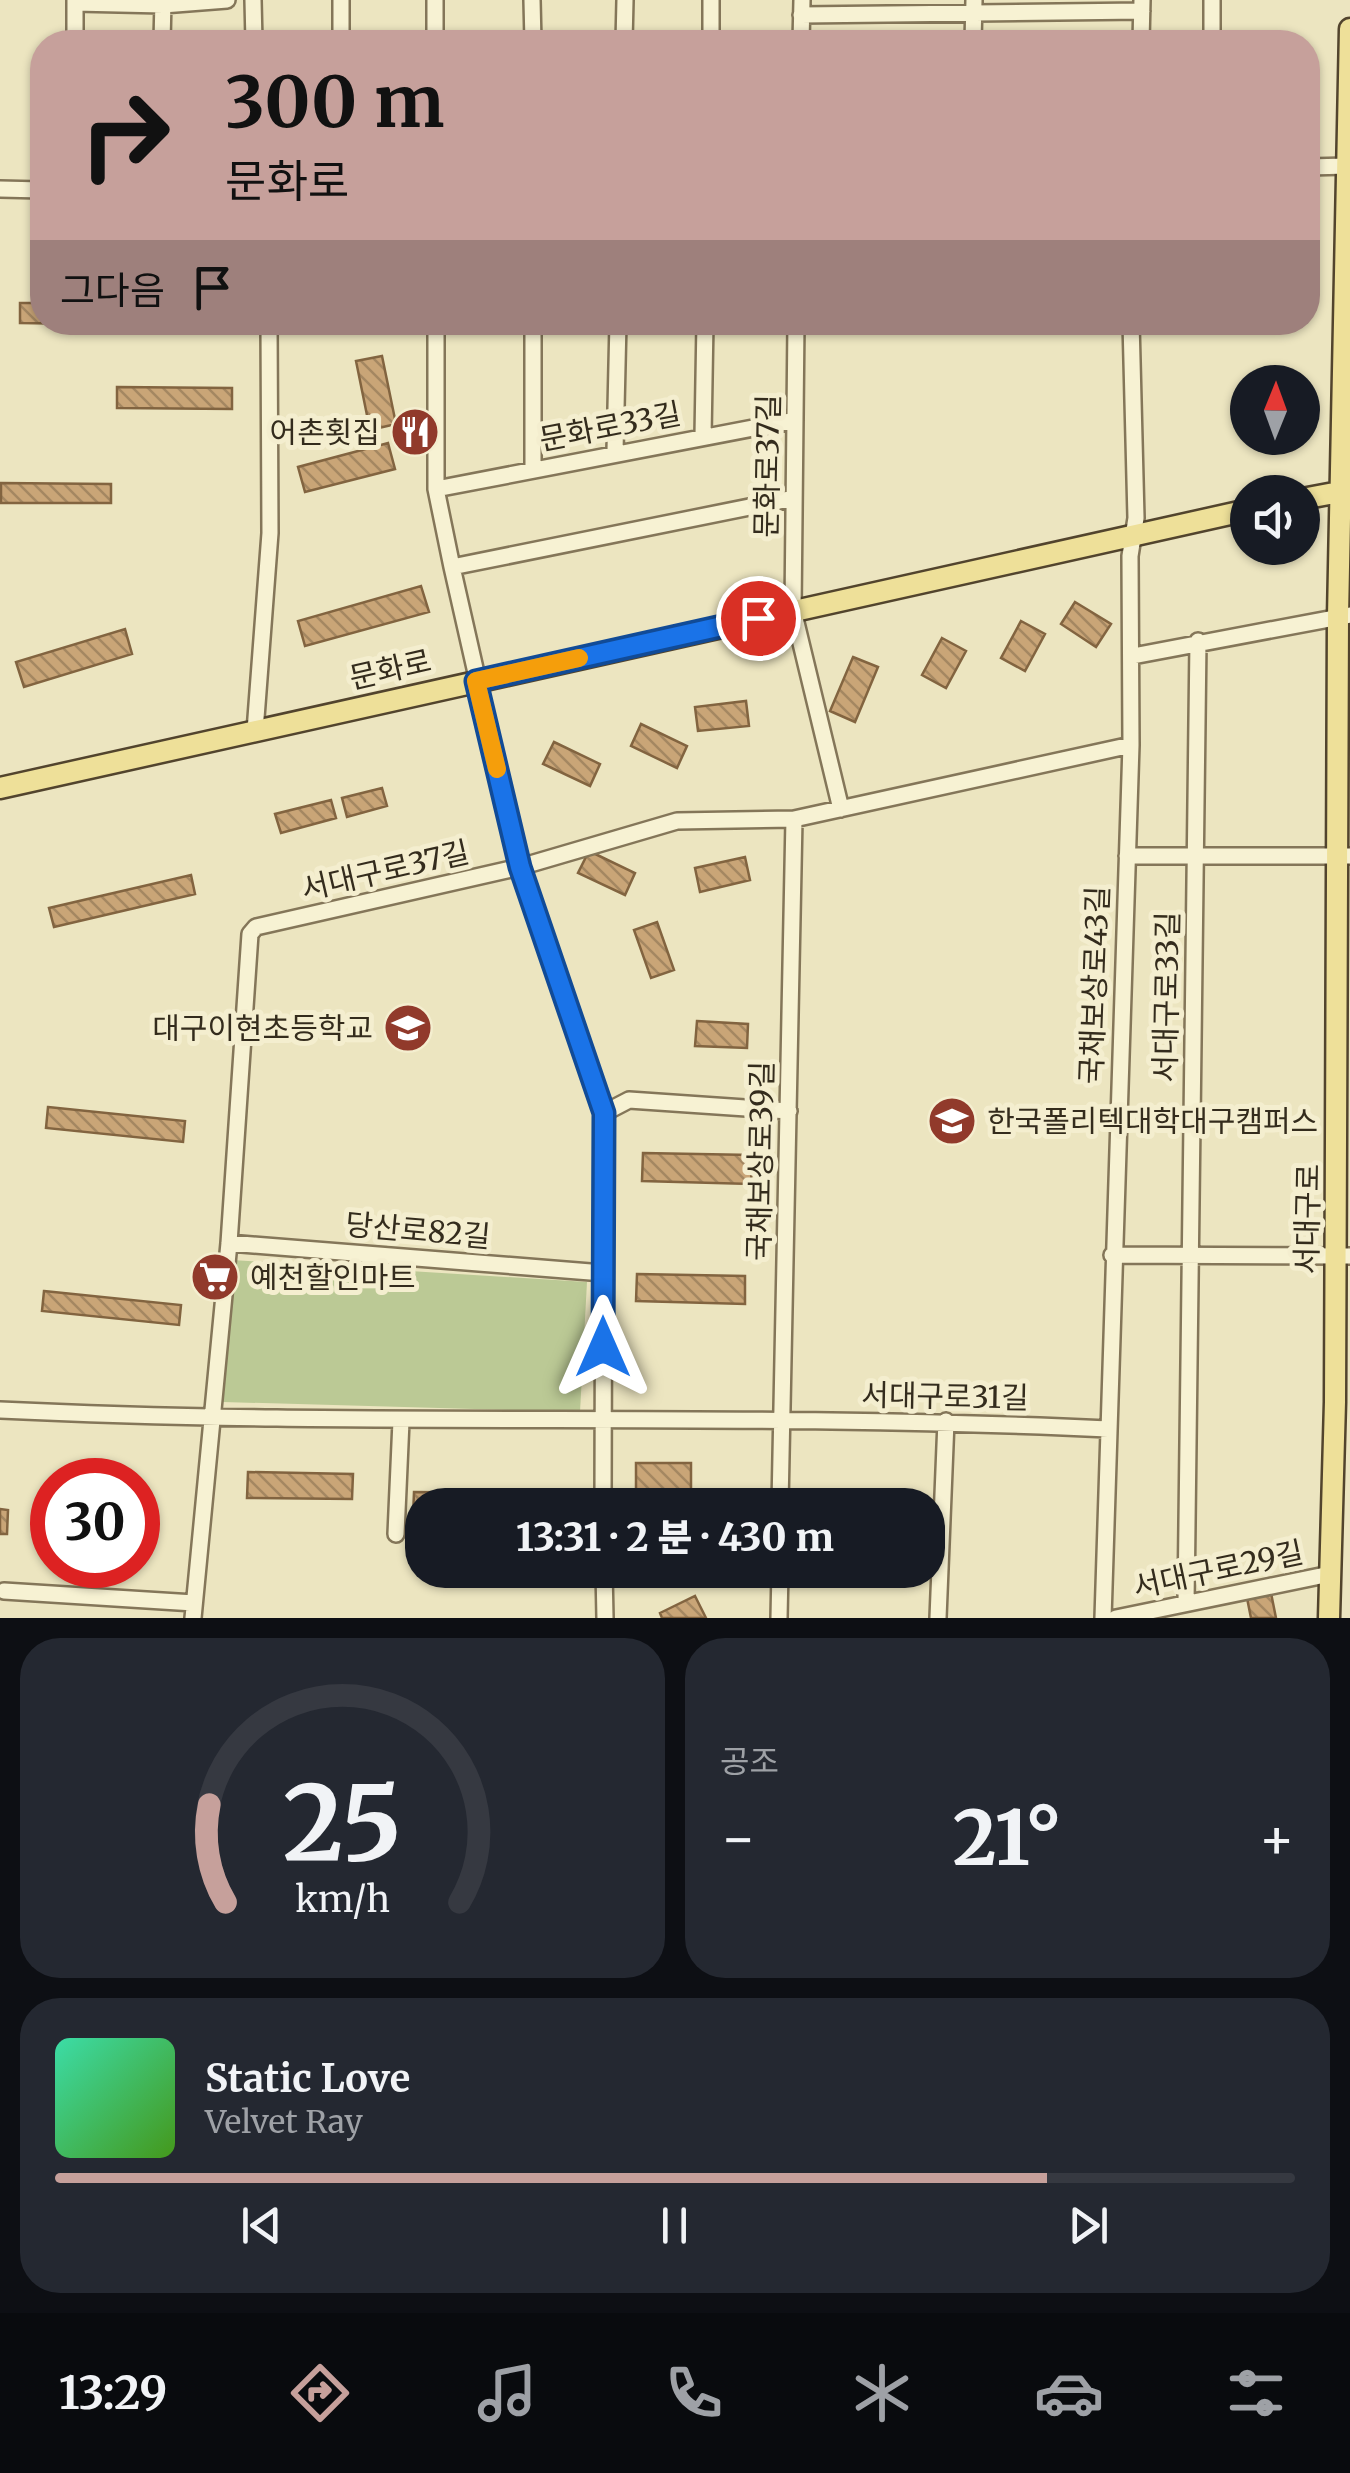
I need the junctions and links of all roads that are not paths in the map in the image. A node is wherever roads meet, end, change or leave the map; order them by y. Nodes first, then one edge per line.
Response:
1 (227, 0) edge
2 (253, 0) edge
3 (341, 0) edge
4 (435, 0) edge
5 (532, 0) edge
6 (624, 0) edge
7 (712, 0) edge
8 (1212, 0) edge
9 (75, 2) edge
10 (162, 2) edge
11 (1142, 5) edge
12 (973, 6) edge
13 (802, 8) edge
14 (1350, 29) edge
15 (75, 30) edge
16 (162, 30) edge
17 (254, 30) edge
18 (341, 30) edge
19 (435, 30) edge
20 (532, 30) edge
21 (624, 30) edge
22 (711, 30) edge
23 (1141, 30) edge
24 (1212, 30) edge
25 (1349, 136) edge
26 (1348, 166) edge
27 (1320, 167) edge
28 (0, 189) edge
29 (30, 190) edge
30 (269, 335) edge
31 (436, 335) edge
32 (533, 335) edge
33 (618, 335) edge
34 (705, 335) edge
35 (796, 335) edge
36 (1132, 335) edge
37 (795, 420) junction
38 (702, 436) junction
39 (616, 451) junction
40 (533, 468) junction
41 (436, 489) junction
42 (1347, 490) edge
43 (1320, 495) edge
44 (794, 498) junction
45 (1230, 514) edge
46 (1134, 534) junction
47 (452, 568) junction
48 (793, 610) junction
49 (1344, 615) edge
50 (1198, 641) junction
51 (1133, 656) junction
52 (476, 681) junction
53 (255, 730) junction
54 (1130, 745) junction
55 (0, 788) edge
56 (840, 809) junction
57 (794, 819) junction
58 (1126, 856) junction
59 (1343, 856) edge
60 (1195, 858) junction
61 (520, 867) junction
62 (789, 1111) junction
63 (604, 1113) junction
64 (229, 1243) junction
65 (1112, 1255) junction
66 (1190, 1256) junction
67 (1343, 1256) edge
68 (603, 1273) junction
69 (1343, 1402) edge
70 (0, 1410) edge
71 (212, 1421) junction
72 (946, 1421) junction
73 (401, 1422) junction
74 (602, 1422) junction
75 (780, 1422) junction
76 (1108, 1429) junction
77 (603, 1488) edge
78 (780, 1488) edge
79 (396, 1534) dead end
80 (1330, 1574) junction
81 (604, 1588) edge
82 (780, 1588) edge
83 (4, 1591) dead end
84 (1186, 1603) junction
85 (194, 1610) edge
86 (605, 1618) edge
87 (780, 1618) edge
88 (938, 1618) edge
89 (1103, 1618) edge
90 (1116, 1618) edge
91 (1329, 1618) edge

1 - 10 street
2 - 17 street
3 - 18 street
4 - 19 street
5 - 20 street
6 - 21 street
7 - 22 street
8 - 24 street
9 - 10 street
9 - 15 street
10 - 16 street
11 - 12 street
11 - 23 street
12 - 13 street
14 - 25 main road, 서대구로
25 - 26 main road, 서대구로
26 - 27 street
26 - 42 main road, 서대구로
28 - 29 street
30 - 53 street
31 - 41 street
32 - 40 street
33 - 39 street
34 - 38 street
35 - 37 street, 문화로37길
36 - 46 street, 국채보상로43길
37 - 38 street, 문화로33길
37 - 44 street, 문화로37길
38 - 39 street, 문화로33길
39 - 40 street, 문화로33길
40 - 41 street, 문화로33길
41 - 47 street
42 - 43 main road
42 - 49 main road, 서대구로
44 - 47 street
44 - 48 street, 문화로37길
45 - 46 main road, 문화로
46 - 48 main road, 문화로
46 - 51 street, 국채보상로43길
47 - 52 street
48 - 52 main road, 문화로
48 - 56 street
49 - 50 street
49 - 59 main road, 서대구로
50 - 51 street
50 - 60 street
51 - 54 street, 국채보상로43길
52 - 53 main road, 문화로
52 - 61 street
53 - 55 main road, 문화로
54 - 56 street, 서대구로37길
54 - 58 street, 국채보상로43길
56 - 57 street, 서대구로37길
57 - 61 street, 서대구로37길
57 - 62 street, 국채보상로39길
58 - 60 street
58 - 65 street, 국채보상로43길
59 - 60 street
59 - 67 main road, 서대구로
60 - 66 street, 서대구로33길
61 - 63 street
61 - 64 street, 서대구로37길
62 - 63 street
62 - 75 street, 국채보상로39길
63 - 68 street
64 - 68 street, 당산로82길
64 - 71 street
65 - 66 street
65 - 76 street, 국채보상로43길
66 - 67 street
66 - 84 street, 서대구로33길
67 - 69 main road, 서대구로
68 - 74 street
69 - 80 main road, 서대구로
70 - 71 street, 서대구로31길
71 - 73 street, 서대구로31길
71 - 85 street
72 - 75 street, 서대구로31길
72 - 76 street, 서대구로31길
72 - 88 street
73 - 74 street, 서대구로31길
73 - 79 street
74 - 75 street, 서대구로31길
74 - 77 street
75 - 78 street, 국채보상로39길
76 - 89 street, 국채보상로43길
80 - 84 street, 서대구로29길
80 - 91 main road, 서대구로
81 - 86 street
82 - 87 street
83 - 85 street
84 - 90 street, 서대구로29길

